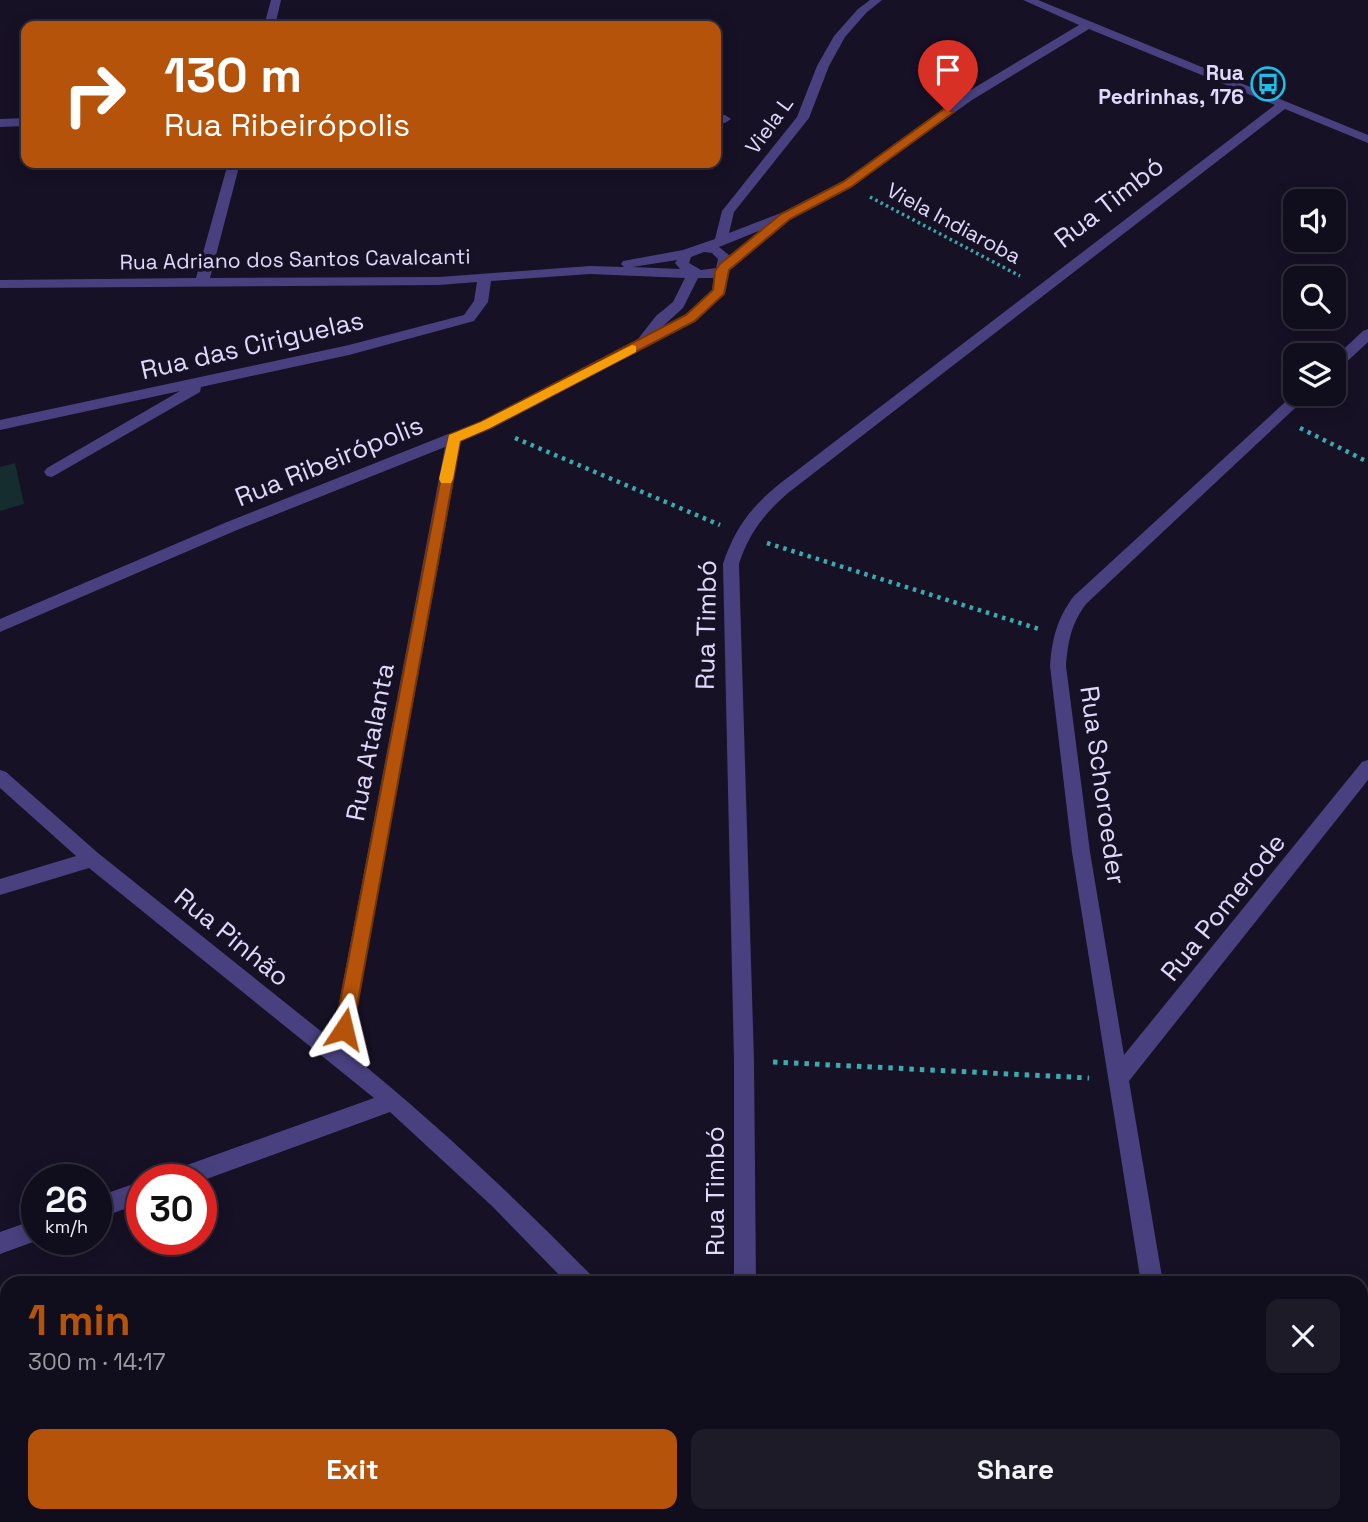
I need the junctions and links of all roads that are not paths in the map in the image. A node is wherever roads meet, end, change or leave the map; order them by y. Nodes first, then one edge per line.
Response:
1 (276, 0) edge
2 (877, 0) edge
3 (1028, 0) edge
4 (270, 21) edge
5 (1087, 26) junction
6 (1283, 105) junction
7 (21, 122) edge
8 (0, 123) edge
9 (1368, 139) edge
10 (233, 168) edge
11 (786, 216) junction
12 (720, 241) junction
13 (703, 248) junction
14 (685, 254) junction
15 (723, 269) junction
16 (590, 270) junction
17 (694, 274) junction
18 (485, 276) junction
19 (202, 282) junction
20 (0, 284) edge
21 (1368, 334) edge
22 (640, 345) junction
23 (1346, 355) edge
24 (211, 380) junction
25 (1290, 406) edge
26 (0, 425) edge
27 (454, 438) junction
28 (52, 472) dead end
29 (0, 626) edge
30 (1368, 767) edge
31 (0, 777) edge
32 (92, 859) junction
33 (0, 887) edge
34 (339, 1055) junction
35 (1118, 1079) junction
36 (393, 1101) junction
37 (217, 1165) edge
38 (21, 1236) edge
39 (0, 1243) edge
40 (576, 1276) edge
41 (745, 1276) edge
42 (1151, 1276) edge

1 - 4 street
2 - 12 street, Viela L
3 - 5 street
5 - 6 street
5 - 11 street, Rua Ribeirópolis
6 - 9 street
6 - 41 street, Rua Timbó
7 - 8 street
10 - 19 street
11 - 12 street, Rua Ribeirópolis
11 - 15 street, Rua Ribeirópolis
12 - 13 street, Rua Ribeirópolis
13 - 14 street, Rua Ribeirópolis
13 - 15 street
14 - 16 street, Rua Adriano dos Santos Cavalcanti
14 - 17 street
15 - 17 street, Rua Adriano dos Santos Cavalcanti
15 - 22 street, Rua Ribeirópolis
16 - 17 street, Rua Adriano dos Santos Cavalcanti
16 - 18 street, Rua Adriano dos Santos Cavalcanti
17 - 22 street
18 - 19 street, Rua Adriano dos Santos Cavalcanti
18 - 24 street, Rua das Ciriguelas
19 - 20 street, Rua Adriano dos Santos Cavalcanti
21 - 23 street
22 - 27 street, Rua Ribeirópolis
24 - 26 street, Rua das Ciriguelas
24 - 28 street
25 - 35 street, Rua Schoroeder
27 - 29 street, Rua Ribeirópolis
27 - 34 street, Rua Atalanta
30 - 35 street, Rua Pomerode
31 - 32 street, Rua Pinhão
32 - 33 street
32 - 34 street, Rua Pinhão
34 - 36 street, Rua Pinhão
35 - 42 street, Rua Schoroeder
36 - 37 street
36 - 40 street, Rua Pinhão
38 - 39 street

